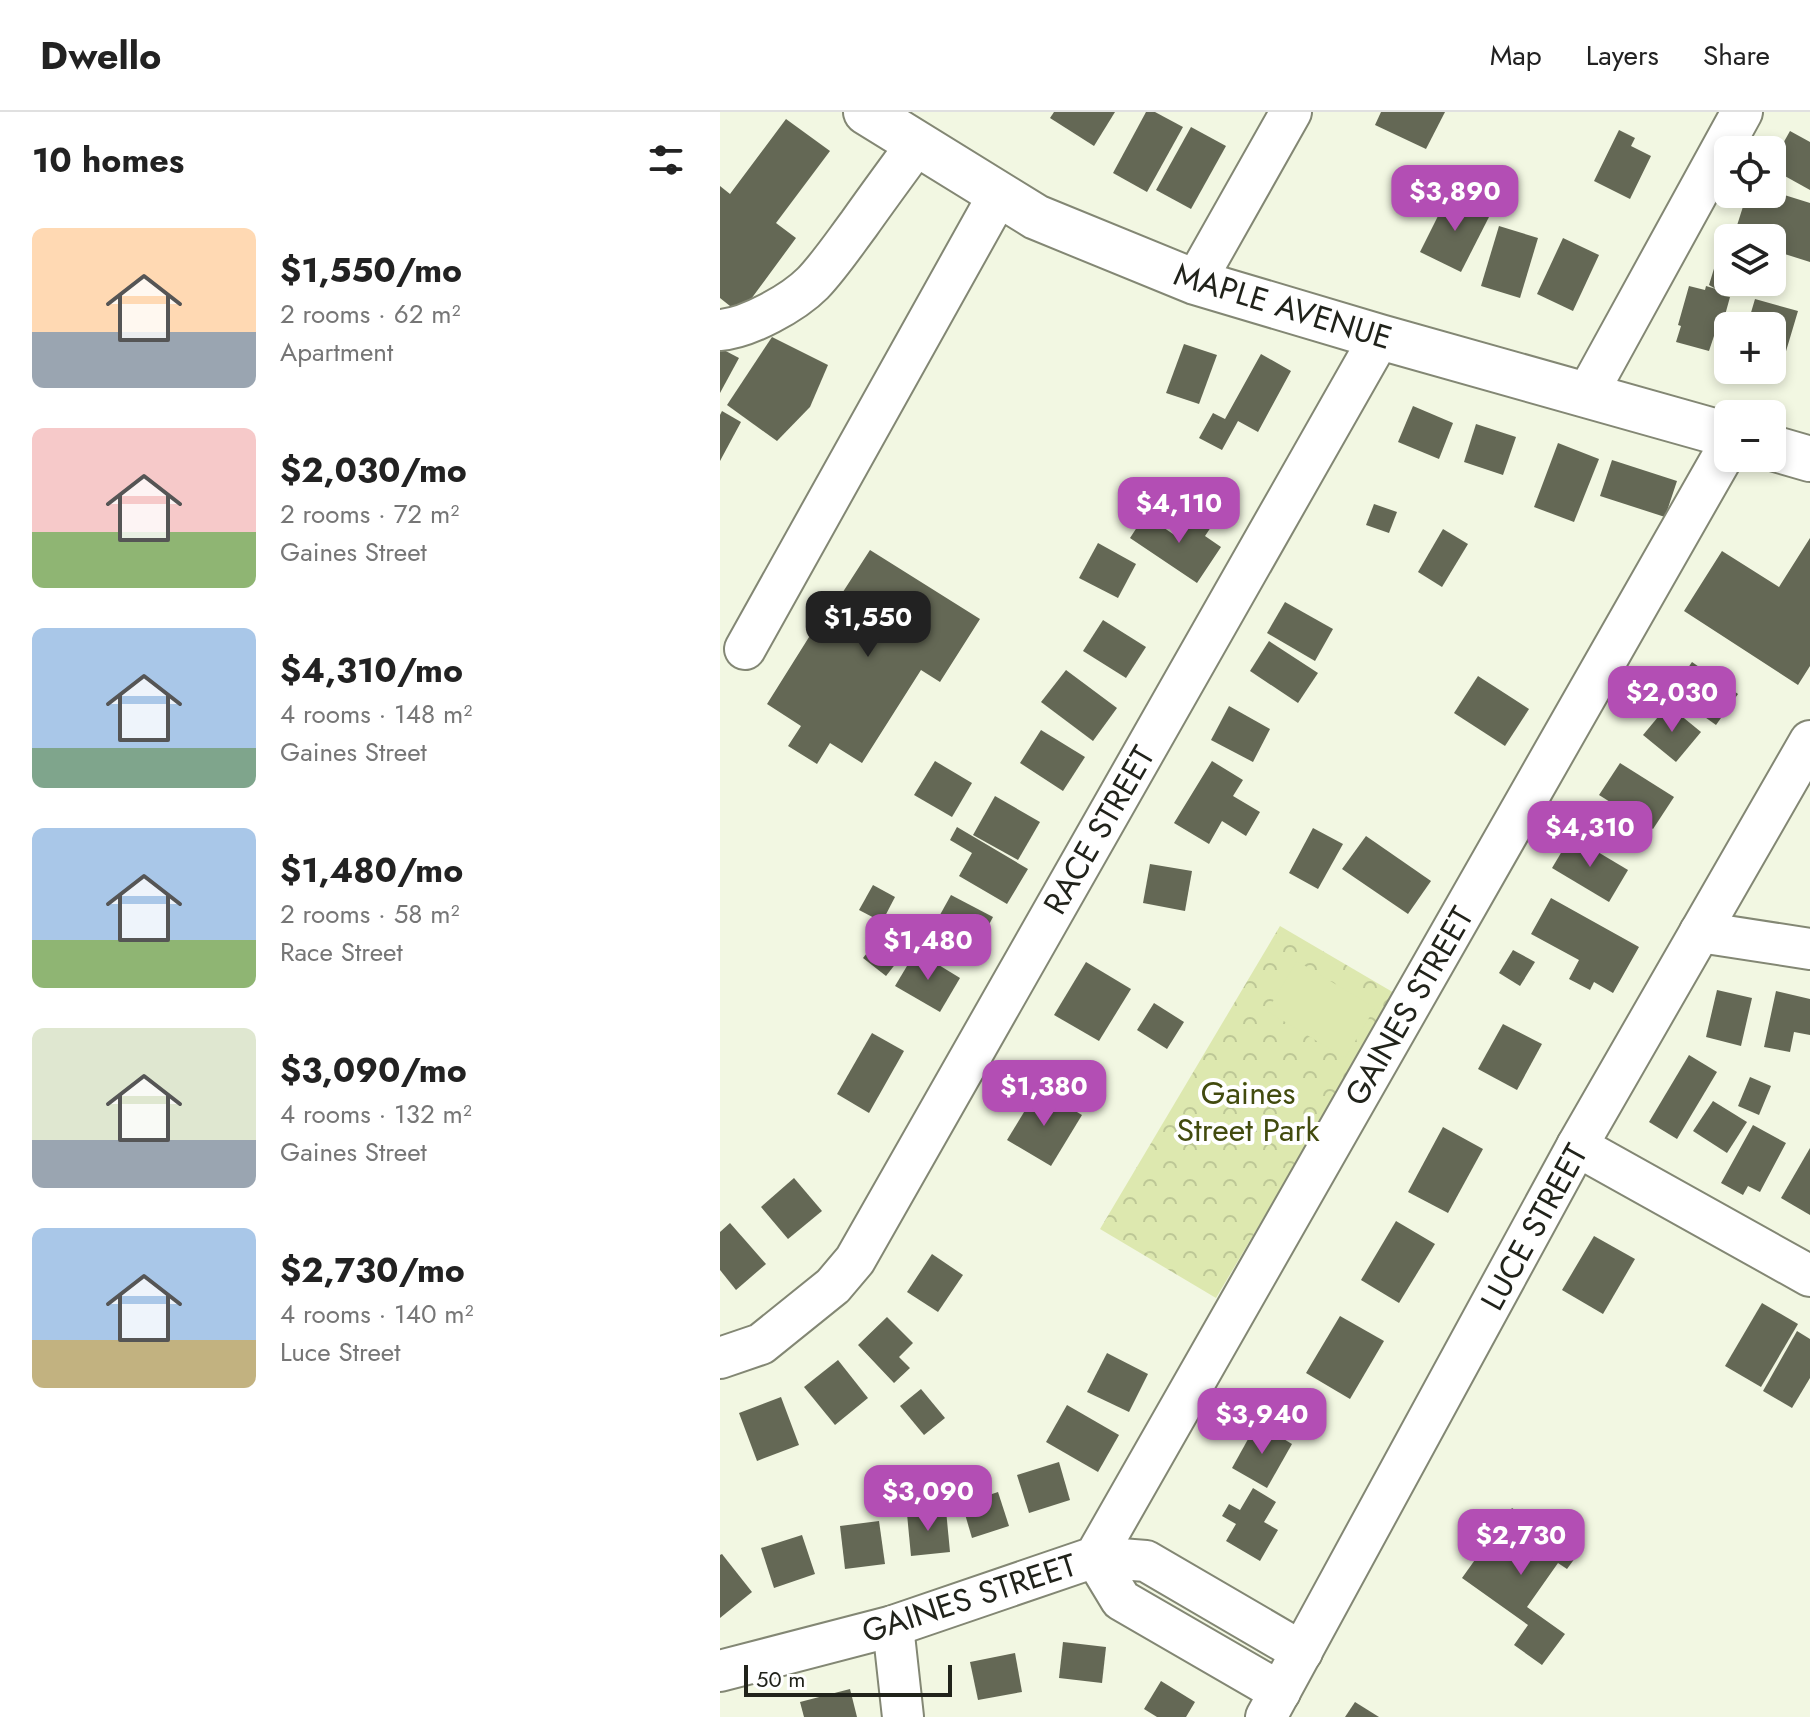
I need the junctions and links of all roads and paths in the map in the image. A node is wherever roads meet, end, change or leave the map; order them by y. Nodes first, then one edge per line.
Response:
1 (866, 112) edge
2 (1291, 112) edge
3 (1742, 112) edge
4 (917, 144) junction
5 (999, 194) junction
6 (1195, 282) junction
7 (720, 330) edge
8 (1380, 337) junction
9 (1586, 396) junction
10 (1714, 431) edge
11 (1786, 452) edge
12 (1810, 459) edge
13 (1714, 472) edge
14 (745, 649) dead end
15 (1810, 741) edge
16 (1700, 932) junction
17 (1810, 949) edge
18 (1577, 1146) junction
19 (1810, 1276) edge
20 (720, 1358) edge
21 (1095, 1557) junction
22 (893, 1626) junction
23 (1302, 1652) junction
24 (720, 1671) edge
25 (1273, 1704) edge
26 (903, 1717) edge

1 - 4 main road, MAPLE AVENUE
2 - 6 street
3 - 9 street
4 - 5 main road, MAPLE AVENUE
4 - 7 street
5 - 6 main road, MAPLE AVENUE
5 - 14 street
6 - 8 main road, MAPLE AVENUE
8 - 9 main road, MAPLE AVENUE
8 - 20 street, RACE STREET
9 - 10 main road, MAPLE AVENUE
11 - 12 main road
13 - 21 street, GAINES STREET
15 - 16 street, LUCE STREET
16 - 17 street
16 - 18 street, LUCE STREET
18 - 19 street
18 - 23 street, LUCE STREET
21 - 22 street, GAINES STREET
21 - 23 street
21 - 25 street
22 - 24 street, GAINES STREET
22 - 26 street
23 - 25 street, LUCE STREET

